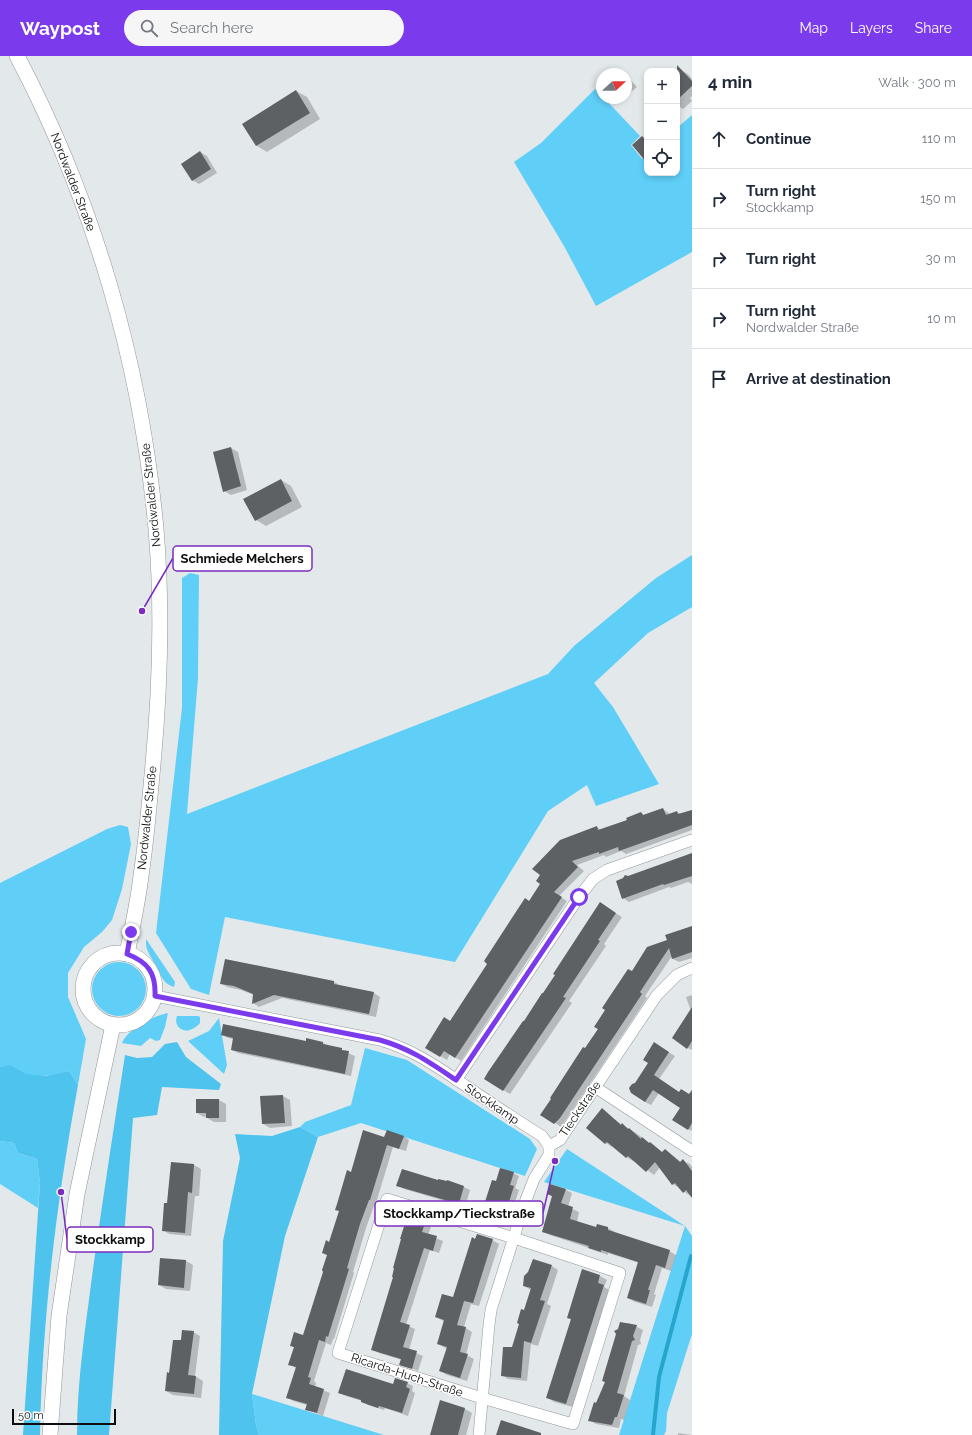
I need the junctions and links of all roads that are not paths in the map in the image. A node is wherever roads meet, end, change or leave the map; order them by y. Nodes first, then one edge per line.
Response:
1 (17, 56) edge
2 (692, 840) edge
3 (127, 954) junction
4 (692, 968) edge
5 (155, 996) junction
6 (113, 1025) junction
7 (456, 1080) junction
8 (595, 1087) junction
9 (549, 1146) junction
10 (692, 1149) edge
11 (514, 1238) junction
12 (482, 1398) junction
13 (50, 1435) edge
14 (479, 1435) edge

1 - 3 main road, Nordwalder Straße
2 - 7 street
3 - 5 main road
3 - 6 main road
4 - 8 street, Tieckstraße
5 - 6 main road
5 - 7 street, Stockkamp
6 - 13 main road
7 - 9 street, Stockkamp
8 - 9 street, Tieckstraße
8 - 10 street
9 - 11 street, Tieckstraße
11 - 12 street, Tieckstraße
11 - 12 street
11 - 12 street, Ricarda-Huch-Straße
12 - 14 street, Tieckstraße

